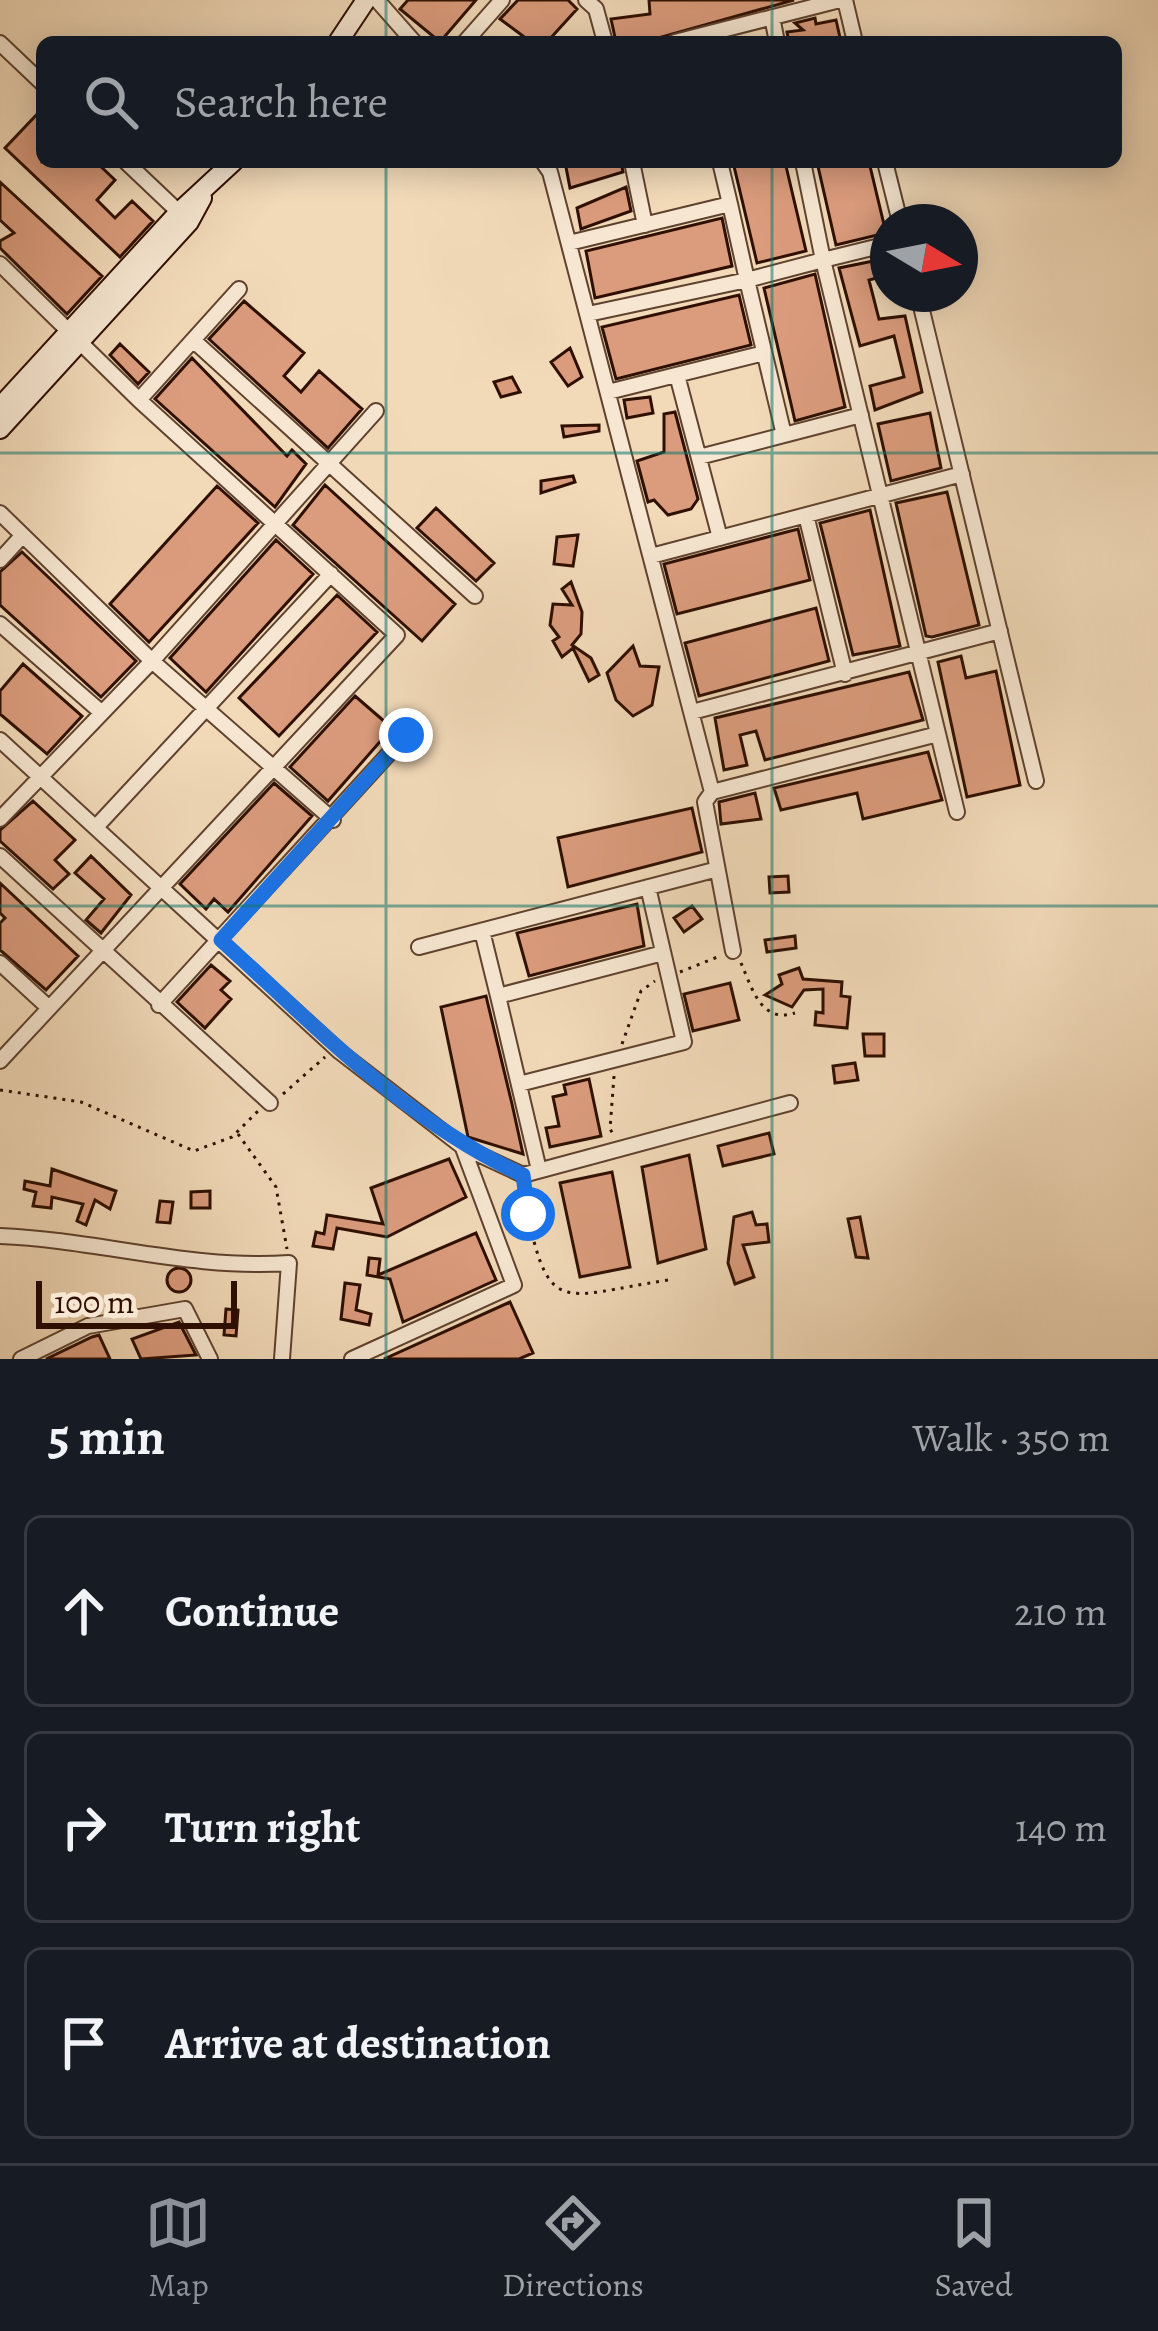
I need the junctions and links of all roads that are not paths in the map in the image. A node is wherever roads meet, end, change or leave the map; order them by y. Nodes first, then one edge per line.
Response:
1 (366, 0) edge
2 (377, 0) edge
3 (502, 0) edge
4 (586, 0) edge
5 (843, 0) edge
6 (772, 17) junction
7 (342, 36) edge
8 (409, 36) edge
9 (470, 36) edge
10 (603, 36) edge
11 (698, 36) edge
12 (776, 36) edge
13 (853, 36) edge
14 (0, 44) edge
15 (36, 77) edge
16 (132, 168) edge
17 (228, 168) edge
18 (545, 168) edge
19 (633, 168) edge
20 (721, 168) edge
21 (804, 168) edge
22 (886, 168) edge
23 (730, 204) junction
24 (896, 204) edge
25 (184, 217) junction
26 (645, 225) junction
27 (569, 243) junction
28 (870, 248) edge
29 (823, 260) junction
30 (0, 264) edge
31 (747, 280) junction
32 (239, 289) dead end
33 (922, 312) edge
34 (588, 314) junction
35 (75, 336) junction
36 (193, 340) junction
37 (764, 353) junction
38 (677, 375) junction
39 (608, 392) junction
40 (139, 400) junction
41 (0, 407) edge
42 (376, 411) dead end
43 (861, 415) junction
44 (0, 429) edge
45 (784, 435) junction
46 (699, 457) junction
47 (328, 464) junction
48 (962, 474) junction
49 (880, 496) junction
50 (0, 513) edge
51 (806, 515) junction
52 (274, 523) junction
53 (22, 536) junction
54 (720, 538) junction
55 (651, 556) junction
56 (0, 560) edge
57 (331, 574) junction
58 (475, 596) dead end
59 (0, 624) edge
60 (1000, 631) junction
61 (919, 655) junction
62 (152, 661) junction
63 (844, 674) junction
64 (206, 709) junction
65 (692, 712) junction
66 (102, 713) junction
67 (938, 734) junction
68 (406, 735) dead end
69 (0, 740) edge
70 (273, 767) junction
71 (40, 777) junction
72 (1036, 781) dead end
73 (712, 792) junction
74 (957, 812) dead end
75 (0, 819) edge
76 (333, 820) junction
77 (96, 827) junction
78 (0, 856) edge
79 (714, 870) junction
80 (162, 887) junction
81 (648, 887) junction
82 (482, 931) junction
83 (221, 940) junction
84 (419, 947) dead end
85 (104, 949) junction
86 (733, 951) dead end
87 (663, 952) junction
88 (0, 963) edge
89 (498, 996) junction
90 (159, 1005) junction
91 (49, 1008) junction
92 (0, 1061) edge
93 (519, 1084) junction
94 (270, 1102) road end
95 (790, 1102) dead end
96 (463, 1148) junction
97 (531, 1173) junction
98 (0, 1235) edge
99 (21, 1359) edge
100 (209, 1359) edge
101 (282, 1359) edge
102 (352, 1359) edge

1 - 7 street
2 - 8 street
3 - 9 street
4 - 10 street
5 - 6 street
5 - 13 street
6 - 11 street
6 - 12 street
14 - 15 street
16 - 25 street
17 - 25 street
18 - 27 street
19 - 26 street
20 - 23 street
21 - 29 street
22 - 24 street
23 - 26 street
23 - 31 street
25 - 35 street
26 - 27 street
27 - 34 street
28 - 29 street
29 - 31 street
29 - 43 street
30 - 35 street
31 - 34 street
31 - 37 street
32 - 36 street
33 - 48 street
34 - 39 street
35 - 40 street
35 - 41 street
35 - 44 street
36 - 40 street
36 - 47 street
37 - 38 street
37 - 45 street
38 - 39 street
38 - 46 street
39 - 55 street
40 - 52 street
42 - 47 street
43 - 45 street
43 - 49 street
45 - 46 street
46 - 54 street
47 - 52 street
47 - 58 street
48 - 49 street
48 - 60 street
49 - 51 street
49 - 61 street
50 - 53 street
51 - 54 street
51 - 63 street
52 - 57 street
52 - 62 street
53 - 56 street
53 - 62 street
54 - 55 street
55 - 65 street
57 - 64 street
57 - 70 street
59 - 66 street
60 - 61 street
60 - 72 street
61 - 63 street
61 - 67 street
62 - 64 street
62 - 66 street
63 - 65 street
64 - 70 street
64 - 77 street
65 - 73 street
66 - 71 street
67 - 73 street
67 - 74 street
68 - 76 street
69 - 71 street
70 - 76 street
70 - 80 street
71 - 75 street
71 - 77 street
73 - 79 street
76 - 83 street
77 - 80 street
78 - 85 street
79 - 81 street
79 - 86 street
80 - 83 street
80 - 85 street
81 - 82 street
81 - 87 street
82 - 84 street
82 - 89 street
83 - 90 street
83 - 96 street
85 - 90 street
85 - 91 street
87 - 89 street
87 - 93 street
88 - 91 street
89 - 93 street
90 - 94 street
91 - 92 street
93 - 97 street
95 - 97 street
96 - 97 street
96 - 102 street
98 - 101 street
99 - 100 street

